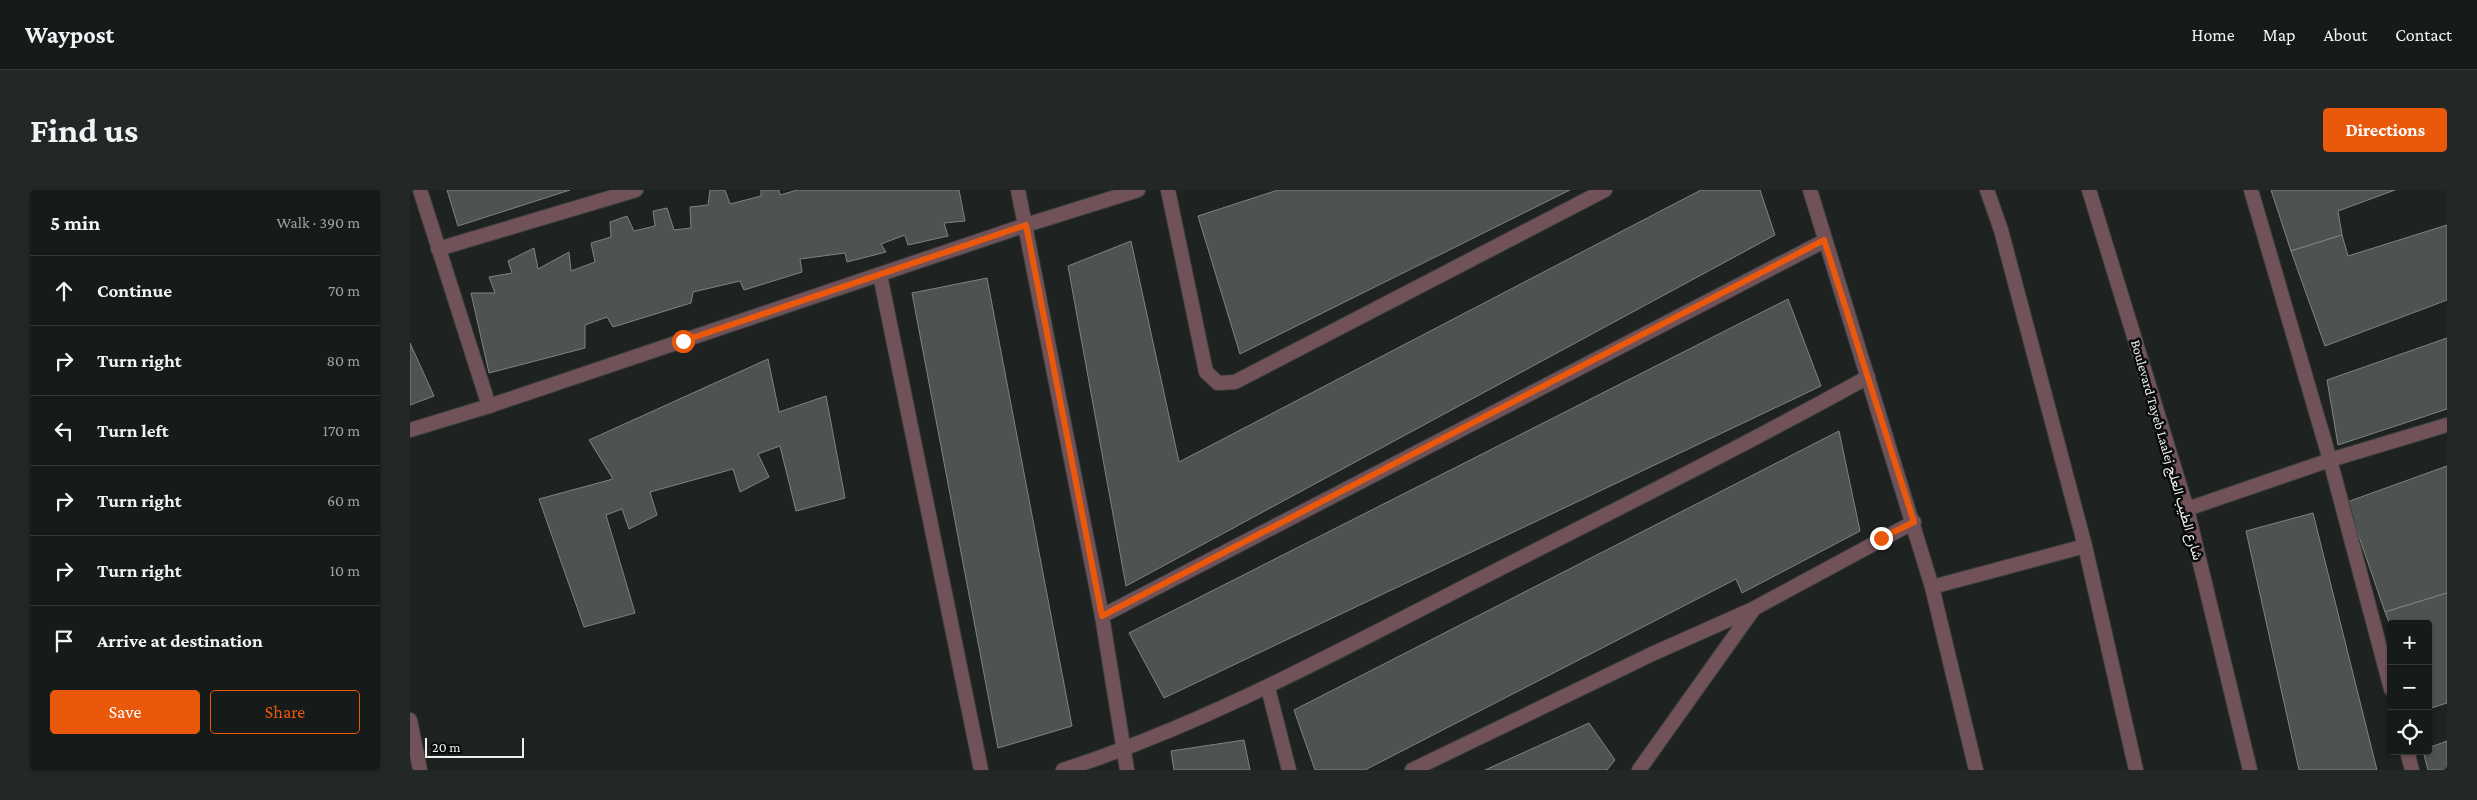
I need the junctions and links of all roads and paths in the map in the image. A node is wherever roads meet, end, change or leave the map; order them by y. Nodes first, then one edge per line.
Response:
1 (420, 190) edge
2 (636, 190) edge
3 (1018, 190) edge
4 (1138, 190) edge
5 (1168, 190) edge
6 (1605, 190) edge
7 (1810, 190) edge
8 (1987, 190) edge
9 (2089, 190) edge
10 (2251, 190) edge
11 (1026, 225) junction
12 (1824, 240) junction
13 (438, 249) junction
14 (880, 275) junction
15 (1868, 377) junction
16 (489, 406) junction
17 (2447, 424) edge
18 (410, 430) edge
19 (2330, 460) junction
20 (2187, 509) junction
21 (1914, 522) junction
22 (2085, 546) junction
23 (1932, 587) junction
24 (1753, 609) junction
25 (1102, 616) junction
26 (2387, 674) edge
27 (1268, 688) junction
28 (410, 720) edge
29 (1123, 751) junction
30 (2408, 755) edge
31 (420, 770) edge
32 (981, 770) edge
33 (1063, 770) edge
34 (1127, 770) edge
35 (1289, 770) edge
36 (1412, 770) edge
37 (1638, 770) edge
38 (1976, 770) edge
39 (2136, 770) edge
40 (2250, 770) edge
41 (2412, 770) edge

1 - 13 street
2 - 13 street
3 - 11 street
4 - 11 street
5 - 6 street
7 - 12 street
8 - 22 street
9 - 20 street, Boulevard Tayeb Laalej شارع الطيب العلج
10 - 19 street
11 - 14 street
11 - 25 street
12 - 15 street
12 - 25 street
13 - 16 street
14 - 16 street
14 - 32 street
15 - 21 street
15 - 27 street
16 - 18 street
17 - 19 street
19 - 20 street
19 - 26 street
20 - 40 street, Boulevard Tayeb Laalej شارع الطيب العلج
21 - 23 street
21 - 24 street
22 - 23 street
22 - 39 street
23 - 38 street
24 - 36 street
24 - 37 street
25 - 29 street
27 - 29 street
27 - 35 street
28 - 31 street
29 - 33 street
29 - 34 street
30 - 41 street

